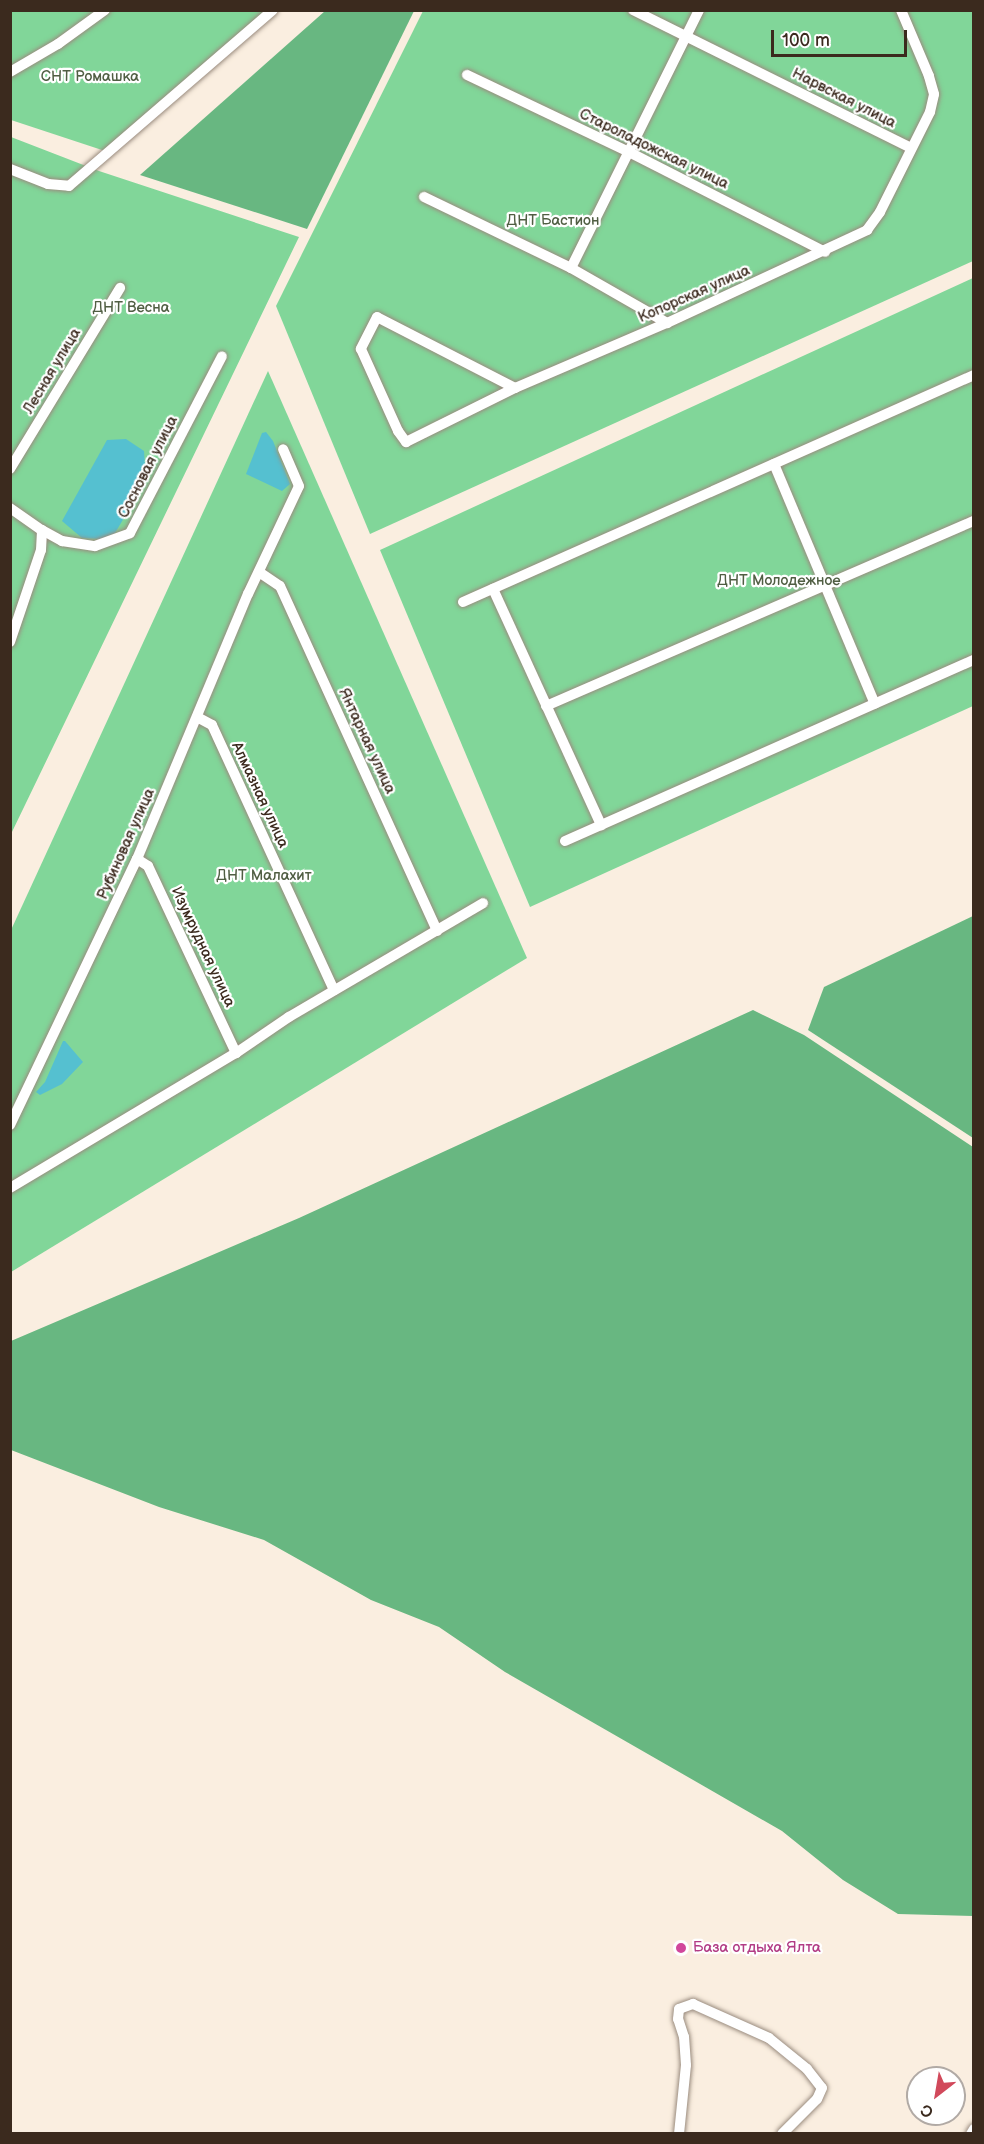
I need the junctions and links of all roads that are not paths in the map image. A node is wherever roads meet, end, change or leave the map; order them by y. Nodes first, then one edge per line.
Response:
1 (105, 10) edge
2 (273, 10) edge
3 (633, 10) edge
4 (699, 10) edge
5 (901, 10) edge
6 (687, 35) junction
7 (10, 72) edge
8 (467, 75) dead end
9 (911, 148) junction
10 (629, 152) junction
11 (10, 169) edge
12 (424, 197) dead end
13 (825, 252) junction
14 (571, 268) junction
15 (120, 288) dead end
16 (667, 323) junction
17 (222, 356) dead end
18 (974, 375) edge
19 (515, 388) junction
20 (283, 449) dead end
21 (774, 464) junction
22 (10, 470) edge
23 (10, 508) edge
24 (974, 521) edge
25 (42, 530) junction
26 (259, 572) junction
27 (826, 587) junction
28 (493, 589) junction
29 (464, 602) dead end
30 (10, 642) edge
31 (974, 660) edge
32 (875, 704) junction
33 (546, 706) junction
34 (197, 717) junction
35 (601, 825) junction
36 (565, 841) dead end
37 (137, 859) junction
38 (483, 903) dead end
39 (437, 931) junction
40 (334, 990) junction
41 (236, 1053) junction
42 (10, 1125) edge
43 (10, 1188) edge
44 (974, 2130) edge
45 (679, 2133) edge
46 (782, 2133) edge
47 (971, 2133) edge

1 - 7 street
2 - 11 street
3 - 6 street, Нарвская улица
4 - 6 street
5 - 9 street, Копорская улица
6 - 9 street, Нарвская улица
6 - 10 street
8 - 10 street, Староладожская улица
9 - 13 street, Копорская улица
10 - 13 street, Староладожская улица
10 - 14 street
12 - 14 street
13 - 16 street, Копорская улица
14 - 16 street
15 - 22 street, Лесная улица
16 - 19 street, Копорская улица
17 - 25 street, Сосновая улица
18 - 21 street
19 - 19 street, Копорская улица
20 - 26 street, Рубиновая улица
21 - 27 street
21 - 28 street
23 - 25 street, Сосновая улица
24 - 27 street
25 - 30 street
26 - 34 street, Рубиновая улица
26 - 39 street, Янтарная улица
27 - 32 street
27 - 33 street
28 - 29 street
28 - 33 street
31 - 32 street
32 - 35 street
33 - 35 street
34 - 37 street, Рубиновая улица
34 - 40 street, Алмазная улица
35 - 36 street
37 - 41 street, Изумрудная улица
37 - 42 street, Рубиновая улица
38 - 39 street
39 - 40 street
40 - 41 street
41 - 43 street
44 - 47 street
45 - 46 street

